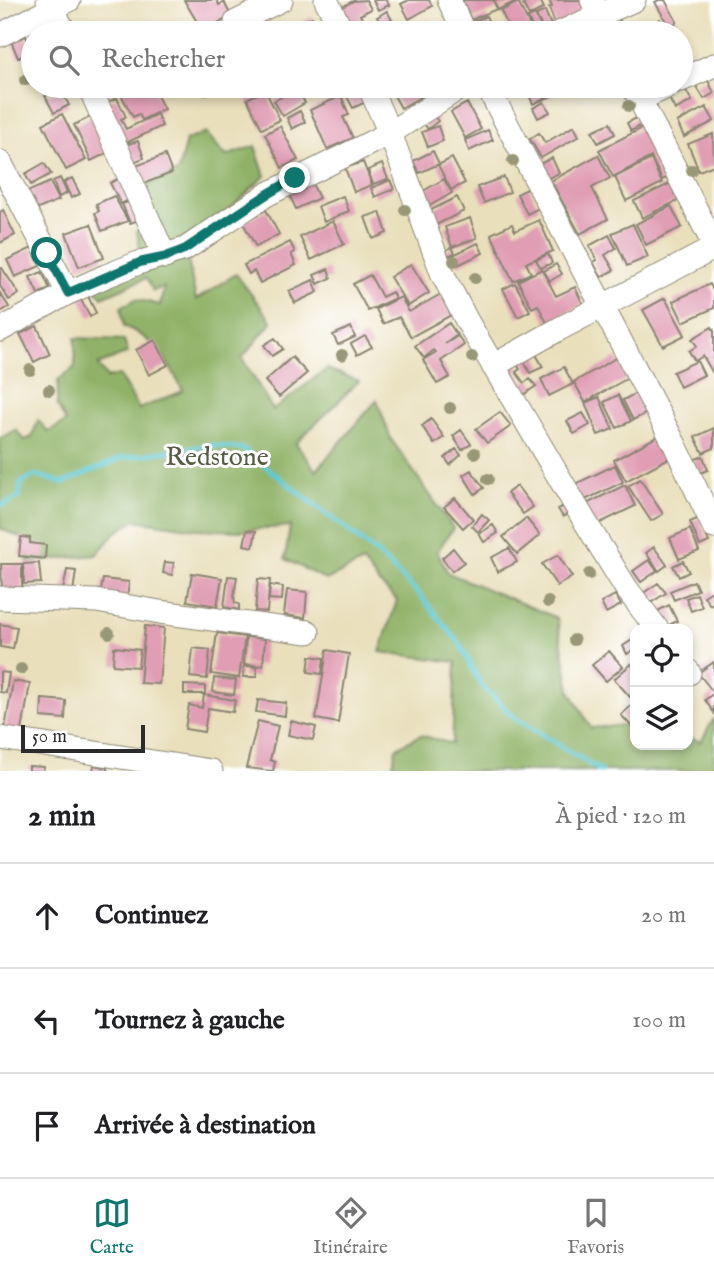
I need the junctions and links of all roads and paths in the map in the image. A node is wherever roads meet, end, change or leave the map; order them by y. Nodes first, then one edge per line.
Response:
1 (281, 0) edge
2 (326, 0) edge
3 (449, 0) edge
4 (634, 0) edge
5 (57, 3) edge
6 (599, 16) edge
7 (25, 21) edge
8 (62, 21) edge
9 (238, 21) edge
10 (337, 21) edge
11 (459, 21) edge
12 (21, 23) edge
13 (0, 35) edge
14 (714, 65) edge
15 (693, 75) edge
16 (94, 98) edge
17 (374, 98) edge
18 (444, 98) edge
19 (493, 98) edge
20 (640, 98) edge
21 (390, 133) junction
22 (0, 162) edge
23 (714, 246) edge
24 (165, 257) junction
25 (68, 293) junction
26 (602, 306) junction
27 (0, 330) edge
28 (493, 366) junction
29 (714, 527) edge
30 (0, 598) edge
31 (653, 624) edge
32 (309, 632) dead end
33 (0, 738) edge
34 (211, 771) edge

1 - 9 street
2 - 10 street
3 - 11 street
4 - 6 street
5 - 7 street
5 - 8 street
12 - 13 street
14 - 15 street
16 - 24 street
17 - 21 street
18 - 21 street
19 - 26 street
20 - 23 street
21 - 24 street
21 - 28 street
22 - 25 street
23 - 26 street
24 - 25 street
25 - 27 street
26 - 28 street
26 - 29 street
28 - 31 street
30 - 32 street
33 - 34 street

